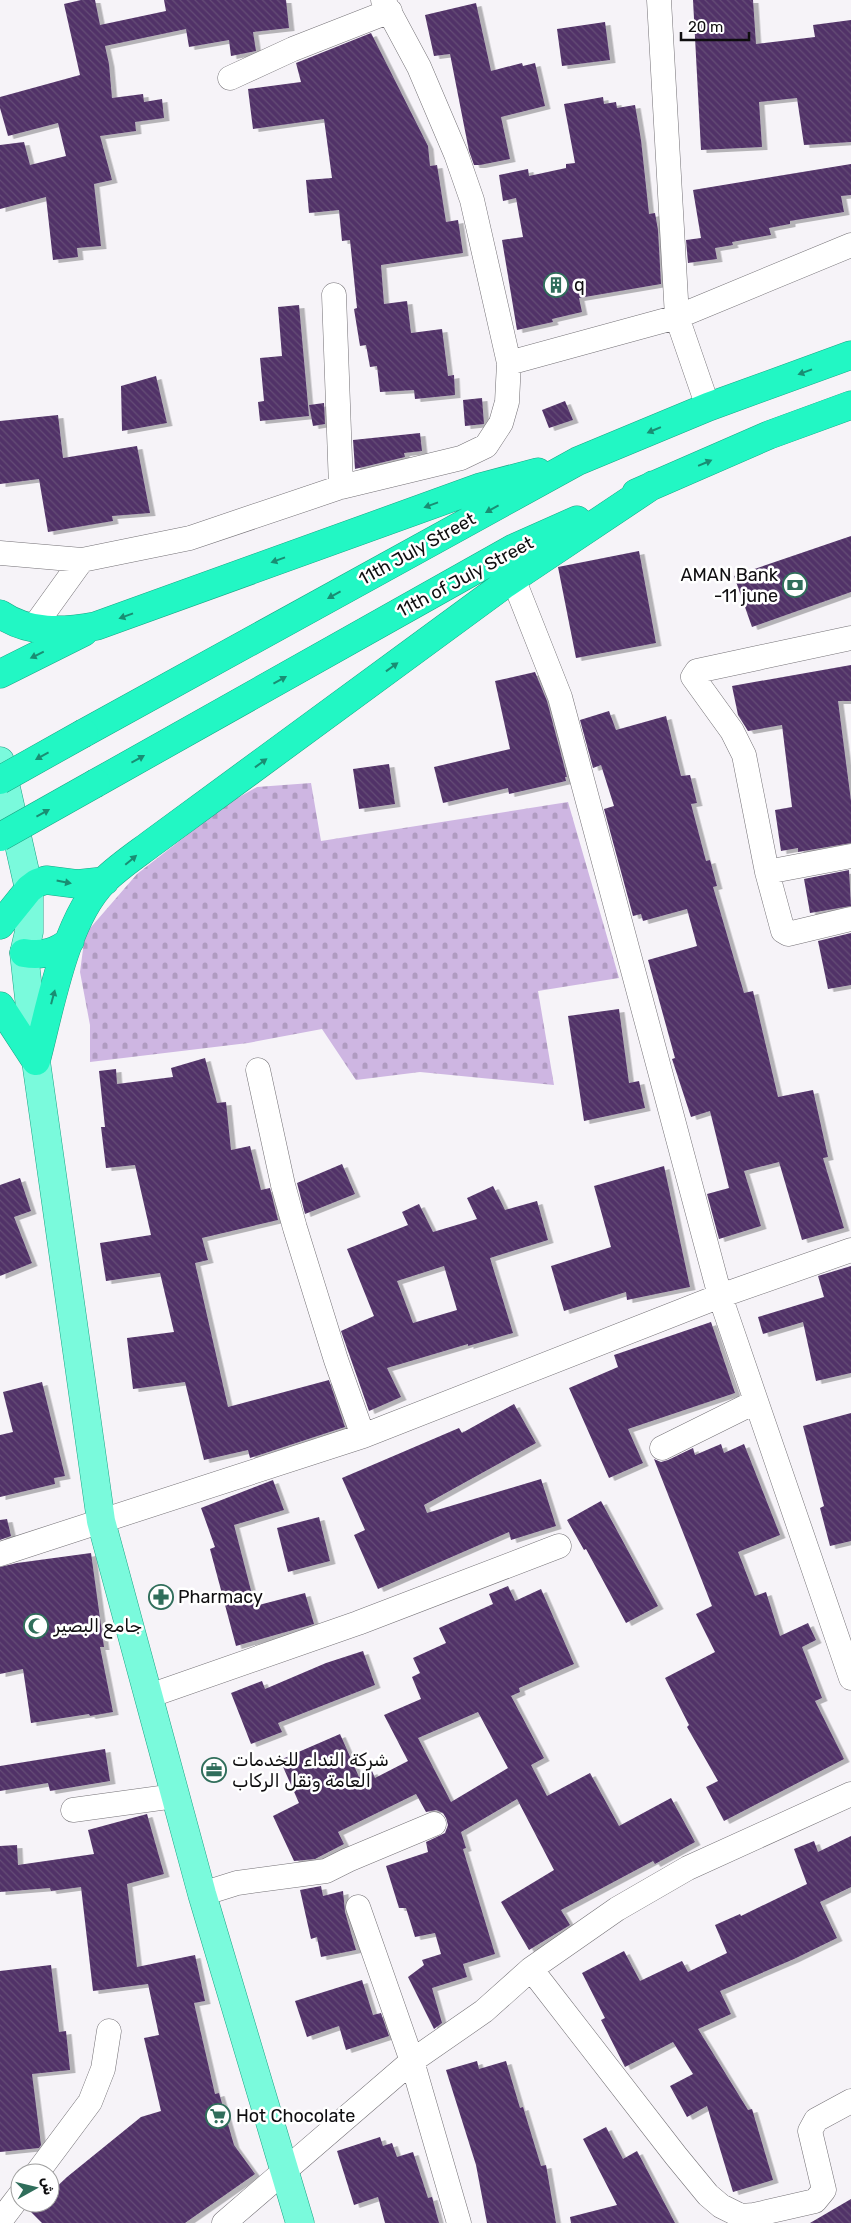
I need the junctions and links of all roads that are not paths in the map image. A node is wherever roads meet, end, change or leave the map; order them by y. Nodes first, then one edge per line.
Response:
1 (659, 0) edge
2 (386, 6) edge
3 (230, 78) dead end
4 (851, 245) edge
5 (334, 295) dead end
6 (677, 317) junction
7 (851, 355) edge
8 (509, 364) junction
9 (851, 405) edge
10 (708, 407) junction
11 (578, 462) junction
12 (653, 485) junction
13 (341, 488) junction
14 (0, 553) edge
15 (82, 560) junction
16 (513, 578) junction
17 (0, 614) edge
18 (96, 626) junction
19 (33, 628) junction
20 (851, 638) edge
21 (0, 674) edge
22 (0, 761) edge
23 (0, 780) edge
24 (0, 837) edge
25 (851, 856) edge
26 (767, 872) junction
27 (104, 881) junction
28 (29, 889) junction
29 (1, 919) edge
30 (851, 919) edge
31 (70, 942) junction
32 (24, 953) junction
33 (0, 1006) edge
34 (36, 1061) junction
35 (258, 1070) dead end
36 (851, 1250) edge
37 (720, 1296) junction
38 (756, 1402) junction
39 (363, 1436) junction
40 (662, 1448) dead end
41 (102, 1521) junction
42 (560, 1546) dead end
43 (0, 1554) edge
44 (851, 1678) edge
45 (149, 1696) junction
46 (851, 1794) edge
47 (175, 1796) junction
48 (73, 1810) dead end
49 (434, 1824) dead end
50 (202, 1894) junction
51 (358, 1907) dead end
52 (532, 1969) junction
53 (109, 2031) dead end
54 (412, 2061) junction
55 (851, 2101) edge
56 (44, 2163) edge
57 (284, 2171) junction
58 (224, 2223) edge
59 (300, 2223) edge
60 (460, 2223) edge

1 - 6 street
2 - 3 street
2 - 8 street
4 - 6 street
5 - 13 street
6 - 8 street
6 - 10 street
7 -> 10 highway, 11th July Street
8 - 13 street
12 -> 9 highway, 11th of July Street
10 -> 11 highway, 11th July Street
11 -> 18 highway
11 -> 23 highway, 11th July Street, bridge
12 - 16 highway
24 -> 12 highway, 11th of July Street, bridge
13 - 15 street
14 - 15 street
15 - 19 street
27 -> 16 highway
16 - 37 street
17 - 19 highway
18 - 19 highway
18 -> 21 highway
20 - 26 street
22 - 28 main road
25 - 26 street
26 - 30 street
28 -> 27 highway
27 - 31 highway
28 - 29 highway
28 - 32 main road
29 - 32 main road
31 - 32 highway
34 -> 31 highway
32 - 34 main road
33 - 34 highway
34 - 41 main road
35 - 39 street
36 - 37 street
37 - 38 street
37 - 39 street
38 - 40 street
38 - 44 street
39 - 41 street
41 - 43 street
41 - 45 main road
42 - 45 street
45 - 47 main road
46 - 52 street
47 - 48 street
47 - 50 main road
49 - 50 street
50 - 57 main road
51 - 54 street
52 - 54 street
52 - 55 street
53 - 56 street
54 - 57 street
54 - 60 street
57 - 58 street
57 - 59 main road

